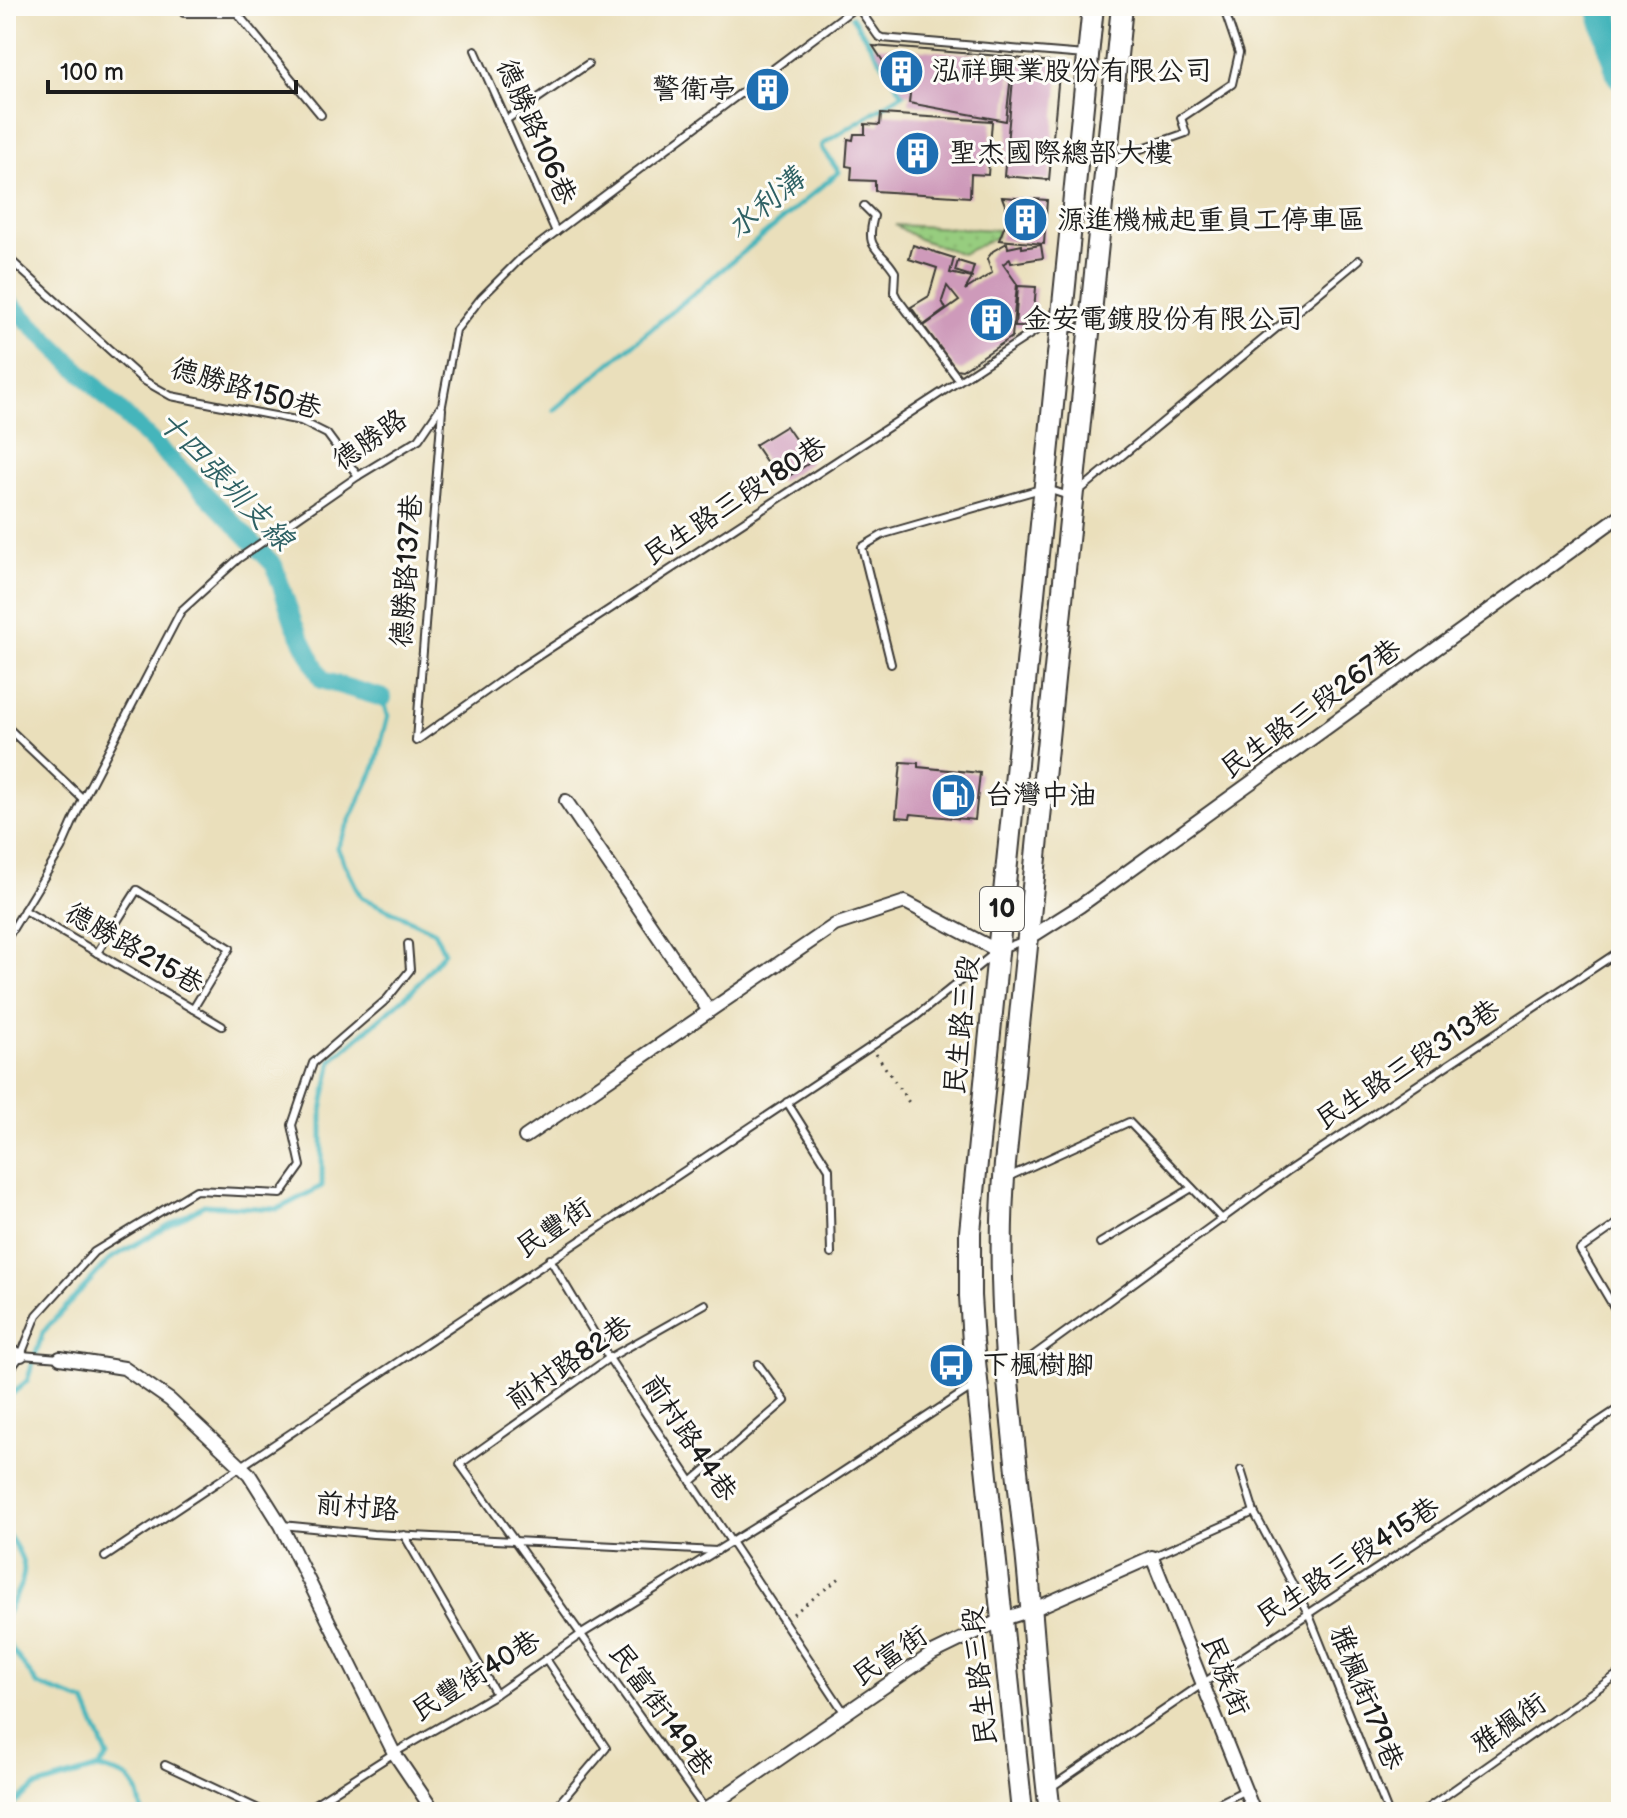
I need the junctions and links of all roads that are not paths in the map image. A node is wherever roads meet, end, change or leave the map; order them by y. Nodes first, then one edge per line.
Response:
1 (183, 6) edge
2 (857, 6) edge
3 (1093, 6) edge
4 (1122, 6) edge
5 (1223, 6) edge
6 (475, 50) dead end
7 (1088, 55) junction
8 (588, 64) dead end
9 (321, 115) dead end
10 (506, 120) junction
11 (1106, 161) junction
12 (864, 206) dead end
13 (556, 232) junction
14 (6, 256) edge
15 (1359, 260) dead end
16 (1061, 327) junction
17 (1089, 329) junction
18 (959, 380) junction
19 (442, 405) junction
20 (358, 476) junction
21 (1044, 488) junction
22 (1072, 497) junction
23 (1621, 515) edge
24 (891, 664) dead end
25 (6, 726) edge
26 (416, 741) joint
27 (83, 799) junction
28 (566, 801) dead end
29 (24, 910) junction
30 (1028, 939) junction
31 (6, 940) edge
32 (408, 944) dead end
33 (1621, 950) edge
34 (998, 951) junction
35 (97, 953) junction
36 (193, 1009) junction
37 (709, 1011) junction
38 (222, 1026) dead end
39 (787, 1102) junction
40 (525, 1137) dead end
41 (1004, 1179) junction
42 (1192, 1188) junction
43 (1223, 1220) junction
44 (1621, 1221) edge
45 (1100, 1243) dead end
46 (831, 1254) dead end
47 (550, 1259) junction
48 (705, 1304) dead end
49 (1621, 1319) edge
50 (6, 1351) edge
51 (21, 1355) junction
52 (60, 1358) joint
53 (609, 1358) junction
54 (758, 1364) dead end
55 (6, 1375) edge
56 (1007, 1375) junction
57 (978, 1383) junction
58 (1621, 1407) edge
59 (460, 1464) joint
60 (238, 1466) junction
61 (1241, 1470) dead end
62 (691, 1482) junction
63 (1254, 1512) junction
64 (281, 1525) junction
65 (404, 1535) junction
66 (514, 1541) junction
67 (731, 1542) junction
68 (717, 1551) junction
69 (105, 1557) dead end
70 (1152, 1557) junction
71 (1032, 1610) junction
72 (1309, 1615) junction
73 (1003, 1619) junction
74 (580, 1635) junction
75 (546, 1659) junction
76 (1621, 1672) edge
77 (1202, 1684) junction
78 (496, 1694) junction
79 (846, 1715) junction
80 (394, 1753) junction
81 (165, 1765) dead end
82 (1245, 1790) junction
83 (1045, 1800) edge
84 (557, 1806) dead end
85 (1024, 1808) edge
86 (704, 1811) edge
87 (265, 1812) edge
88 (302, 1812) edge
89 (434, 1812) edge
90 (1202, 1812) edge
91 (1254, 1812) edge
92 (1388, 1812) edge
93 (1422, 1812) edge

1 - 9 lane
2 - 7 lane
2 - 13 lane, 德勝路
3 - 7 main road, 民生路三段 / 10
4 - 11 main road, 民生路三段 / 10
5 - 11 lane
6 - 10 lane, 德勝路106巷
7 - 16 main road, 民生路三段 / 10
8 - 10 lane
10 - 13 lane, 德勝路106巷
11 - 17 main road, 民生路三段 / 10
12 - 18 lane
13 - 19 lane, 德勝路
14 - 20 lane, 德勝路150巷
15 - 22 lane
16 - 17 lane, 民生路三段180巷
16 - 18 lane, 民生路三段180巷
16 - 21 main road, 民生路三段 / 10
17 - 22 main road, 民生路三段 / 10
18 - 26 lane, 民生路三段180巷
19 - 20 lane, 德勝路
19 - 26 lane, 德勝路137巷
20 - 27 lane, 德勝路
21 - 22 lane
21 - 24 lane
21 - 34 main road, 民生路三段 / 10
22 - 30 main road, 民生路三段 / 10
23 - 30 street, 民生路三段267巷
25 - 27 lane
27 - 29 lane, 德勝路
28 - 37 street
29 - 31 lane, 德勝路
29 - 35 lane, 德勝路215巷
30 - 34 lane, 民豐街
30 - 41 main road, 民生路三段 / 10
32 - 51 lane
33 - 43 lane, 民生路三段313巷
34 - 37 street
34 - 39 lane, 民豐街
34 - 57 main road, 民生路三段 / 10
35 - 36 lane, 德勝路215巷
35 - 36 lane
36 - 38 lane, 德勝路215巷
37 - 40 street
39 - 46 lane
39 - 47 lane, 民豐街
41 - 42 lane
41 - 56 main road, 民生路三段 / 10
42 - 43 lane
42 - 45 lane
43 - 56 lane, 民生路三段313巷
44 - 49 lane
47 - 53 lane, 前村路44巷
47 - 60 lane, 民豐街
48 - 53 lane, 前村路82巷
50 - 51 street
51 - 52 lane
51 - 55 lane
52 - 60 street, 前村路
53 - 59 lane, 前村路82巷
53 - 62 lane, 前村路44巷
54 - 62 lane
56 - 57 lane
56 - 71 main road, 民生路三段 / 10
57 - 67 lane
57 - 73 main road, 民生路三段 / 10
58 - 72 lane, 民生路三段415巷
59 - 66 lane, 民富街149巷
60 - 64 street, 前村路
60 - 69 lane, 民豐街
61 - 63 lane, 雅楓街179巷
62 - 67 lane, 前村路44巷
63 - 70 lane, 民富街
63 - 72 lane, 雅楓街179巷
64 - 65 lane, 前村路
64 - 80 street
65 - 66 lane, 前村路
65 - 78 lane
66 - 68 lane, 前村路
66 - 74 lane, 民富街149巷
67 - 68 lane
67 - 79 lane, 前村路44巷
68 - 74 lane
70 - 71 street, 民富街
70 - 77 street, 民族街
71 - 73 street, 民富街
71 - 83 main road, 民生路三段 / 10
72 - 77 lane, 民生路三段415巷
72 - 92 lane, 雅楓街179巷
73 - 79 street, 民富街
73 - 85 main road, 民生路三段 / 10
74 - 75 lane, 民豐街40巷
74 - 86 lane, 民富街149巷
75 - 78 lane, 民豐街40巷
75 - 84 lane
76 - 93 lane, 雅楓街
77 - 82 street, 民族街
77 - 83 lane, 民生路三段415巷
78 - 80 lane, 民豐街40巷
79 - 86 street, 民富街
80 - 88 lane, 民豐街40巷
80 - 89 street
81 - 87 lane
82 - 90 lane
82 - 91 street, 民族街

